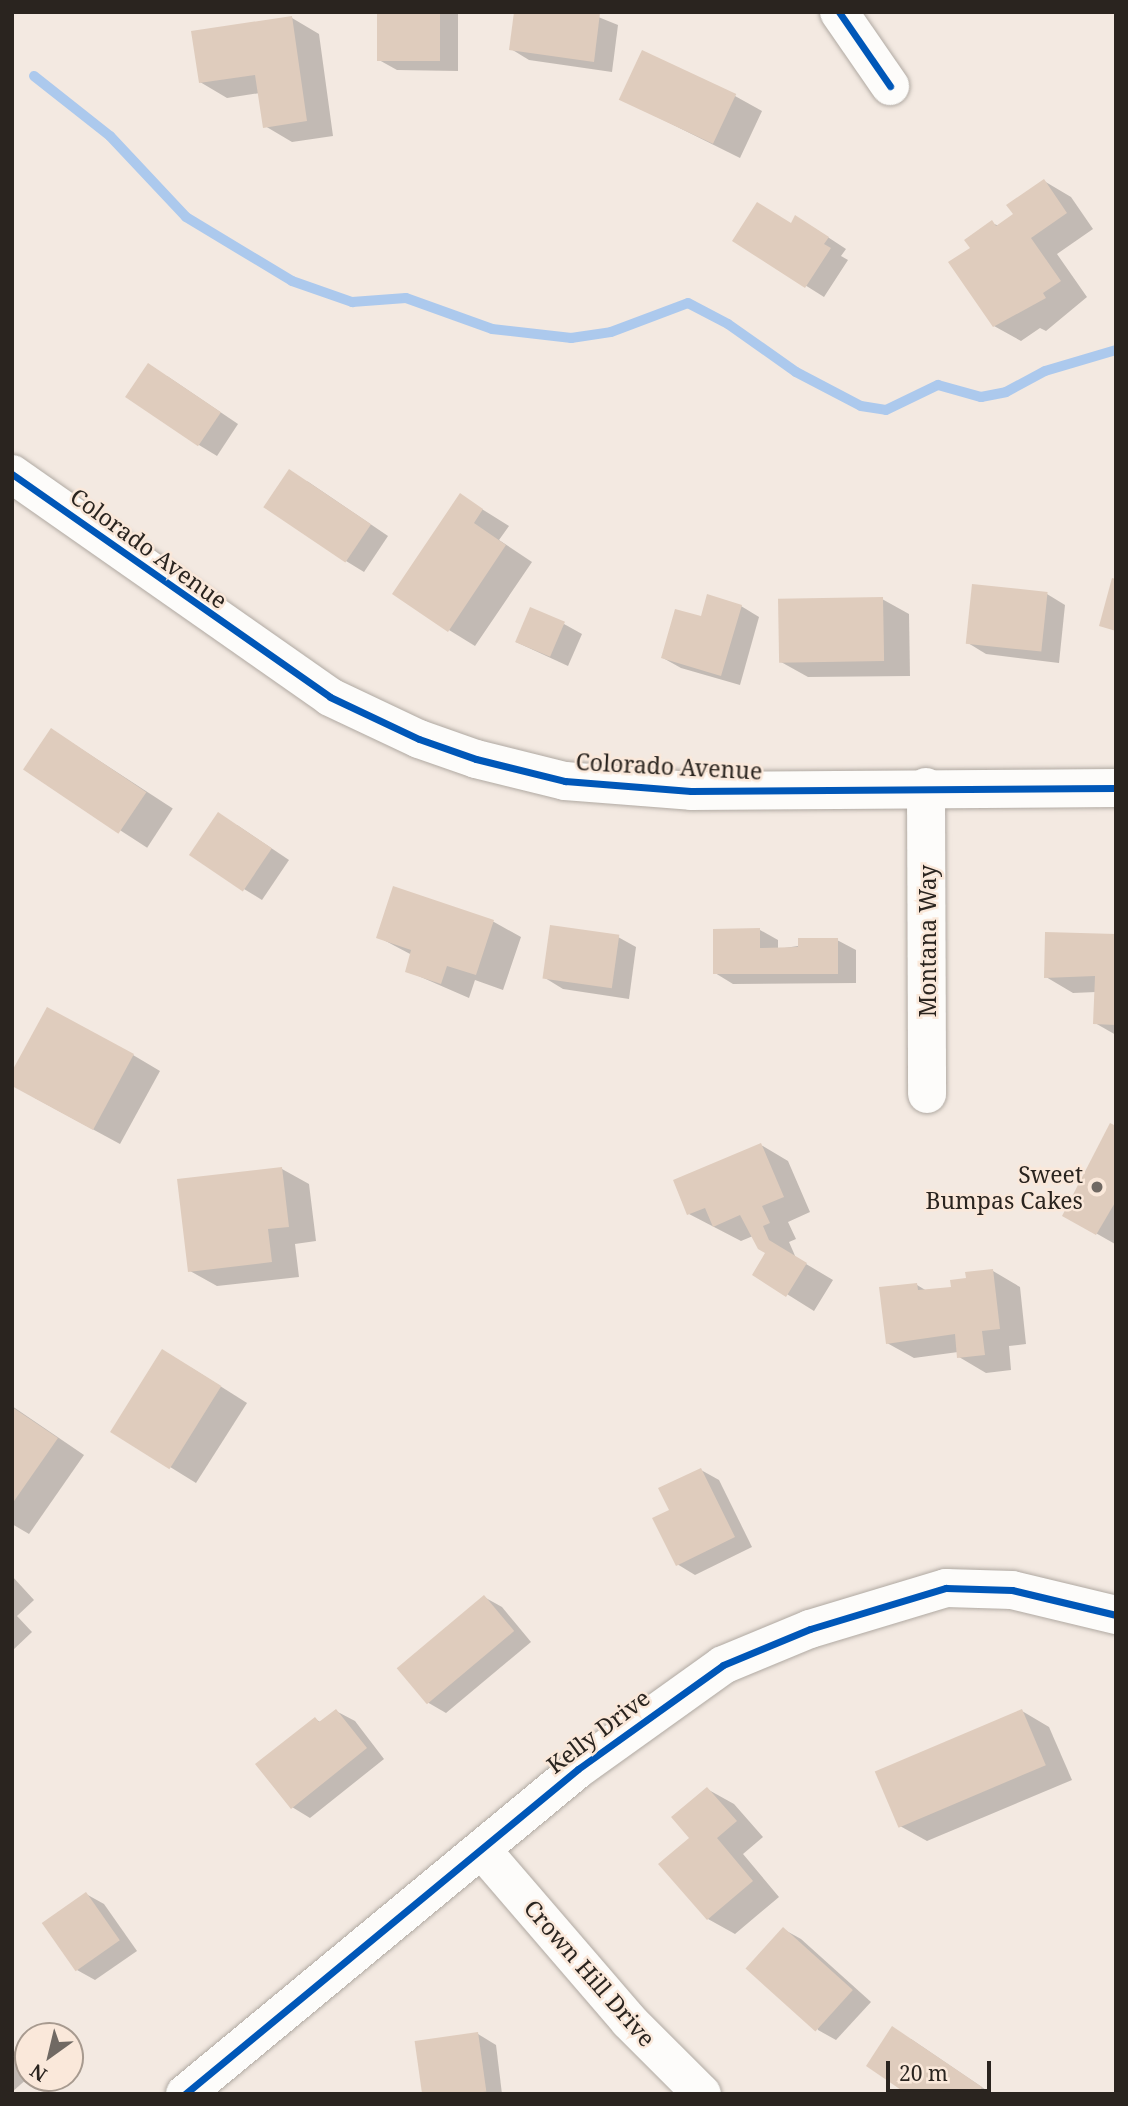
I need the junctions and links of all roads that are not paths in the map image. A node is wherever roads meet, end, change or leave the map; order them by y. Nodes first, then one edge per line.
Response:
1 (839, 12) edge
2 (890, 86) dead end
3 (12, 474) edge
4 (926, 787) junction
5 (1116, 788) edge
6 (927, 1094) dead end
7 (1116, 1615) edge
8 (482, 1850) junction
9 (185, 2094) edge
10 (702, 2094) edge

1 - 2 street
3 - 4 street, Colorado Avenue
4 - 5 street, Colorado Avenue
4 - 6 street, Montana Way
7 - 8 street, Kelly Drive
8 - 9 street, Kelly Drive
8 - 10 street, Crown Hill Drive

